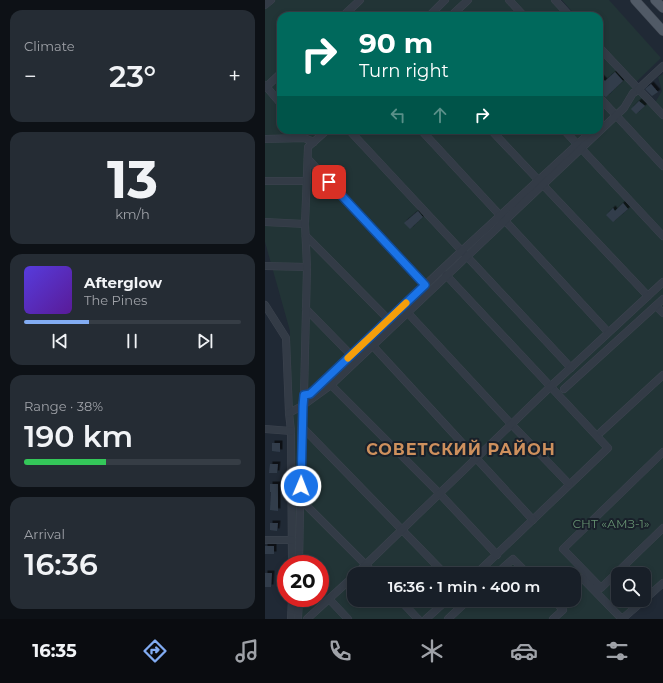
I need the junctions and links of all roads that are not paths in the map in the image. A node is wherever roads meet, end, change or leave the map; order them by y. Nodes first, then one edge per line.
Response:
1 (271, 0) edge
2 (360, 0) edge
3 (445, 0) edge
4 (468, 0) edge
5 (509, 0) edge
6 (555, 0) edge
7 (635, 0) edge
8 (655, 0) edge
9 (265, 5) edge
10 (663, 8) edge
11 (347, 12) edge
12 (433, 12) edge
13 (457, 12) edge
14 (520, 12) edge
15 (566, 12) edge
16 (663, 31) edge
17 (603, 52) edge
18 (663, 66) edge
19 (277, 76) edge
20 (266, 86) edge
21 (636, 91) junction
22 (277, 99) edge
23 (603, 101) edge
24 (614, 113) junction
25 (663, 115) edge
26 (603, 121) edge
27 (603, 123) edge
28 (323, 134) edge
29 (353, 134) edge
30 (425, 134) edge
31 (495, 134) edge
32 (568, 134) edge
33 (590, 134) edge
34 (592, 134) edge
35 (265, 139) edge
36 (314, 142) junction
37 (579, 146) junction
38 (308, 159) junction
39 (663, 166) edge
40 (265, 181) edge
41 (307, 181) junction
42 (540, 182) junction
43 (502, 218) junction
44 (265, 222) edge
45 (305, 224) junction
46 (306, 236) junction
47 (663, 236) edge
48 (464, 253) junction
49 (265, 266) edge
50 (307, 266) junction
51 (446, 275) junction
52 (663, 282) edge
53 (425, 285) junction
54 (648, 296) junction
55 (663, 299) edge
56 (265, 304) edge
57 (656, 306) junction
58 (306, 308) junction
59 (407, 312) junction
60 (663, 313) edge
61 (389, 320) junction
62 (608, 332) junction
63 (372, 346) junction
64 (351, 355) junction
65 (571, 368) junction
66 (663, 375) edge
67 (331, 385) junction
68 (550, 387) junction
69 (564, 389) dead end
70 (304, 395) junction
71 (303, 406) junction
72 (289, 413) junction
73 (512, 425) junction
74 (302, 427) junction
75 (265, 430) edge
76 (291, 431) junction
77 (601, 432) dead end
78 (663, 452) edge
79 (476, 459) junction
80 (569, 484) junction
81 (439, 494) junction
82 (301, 500) junction
83 (533, 520) junction
84 (663, 528) edge
85 (402, 530) junction
86 (265, 540) edge
87 (292, 540) junction
88 (292, 555) edge
89 (299, 555) edge
90 (497, 555) junction
91 (366, 565) joint
92 (438, 567) edge
93 (484, 567) edge
94 (504, 567) edge
95 (521, 567) edge
96 (582, 578) dead end
97 (347, 582) edge
98 (663, 583) edge
99 (651, 594) edge
100 (329, 599) joint
101 (292, 607) edge
102 (299, 607) edge
103 (320, 607) edge
104 (407, 607) edge
105 (439, 607) edge
106 (461, 607) edge
107 (560, 607) edge
108 (636, 607) edge
109 (291, 619) edge
110 (298, 619) edge
111 (307, 619) edge
112 (348, 619) edge
113 (418, 619) edge
114 (426, 619) edge
115 (448, 619) edge
116 (553, 619) edge
117 (622, 619) edge

1 - 9 street
2 - 11 street
3 - 12 street
4 - 13 street
5 - 14 street
6 - 15 street
7 - 16 main road
8 - 10 main road
17 - 21 street
18 - 21 street
19 - 20 street
20 - 22 street
21 - 24 street
21 - 25 street
23 - 24 street
24 - 26 street
24 - 27 street
24 - 39 street
28 - 36 street
29 - 48 street
30 - 43 street
31 - 42 street
32 - 37 street
33 - 37 street
34 - 37 street
35 - 36 street
36 - 38 street
37 - 42 street
37 - 47 street
38 - 41 street
38 - 53 street
40 - 41 street
41 - 45 street
42 - 43 street
42 - 54 street
43 - 48 street
43 - 62 street
44 - 45 street
45 - 46 street
46 - 50 street
46 - 61 street
48 - 51 street
48 - 53 street
48 - 65 street
49 - 50 street
50 - 58 street
51 - 59 street
51 - 68 street
52 - 54 street
53 - 61 street
54 - 62 street
55 - 57 street
56 - 72 street
57 - 60 street
57 - 69 street
58 - 64 street
58 - 70 street
59 - 63 street
59 - 73 street
61 - 64 street
62 - 65 street
63 - 67 street
63 - 79 street
64 - 70 street
65 - 68 street
66 - 77 street
67 - 71 street
67 - 81 street
68 - 73 street
68 - 80 street
70 - 71 street
71 - 72 street
71 - 74 street
72 - 76 street
73 - 79 street
73 - 80 street
74 - 82 street
74 - 85 street
75 - 76 street
76 - 87 street
78 - 84 street
79 - 81 street
79 - 83 street
80 - 83 street
81 - 85 street
81 - 90 street
82 - 89 street
82 - 91 street
83 - 90 street
85 - 91 street
85 - 92 street
86 - 87 street
87 - 88 street
90 - 93 street
94 - 95 street
96 - 117 street
97 - 100 street
98 - 99 street
100 - 112 street
101 - 109 street
102 - 110 street
103 - 111 street
104 - 113 street
105 - 114 street
106 - 115 street
107 - 116 street
108 - 117 street

